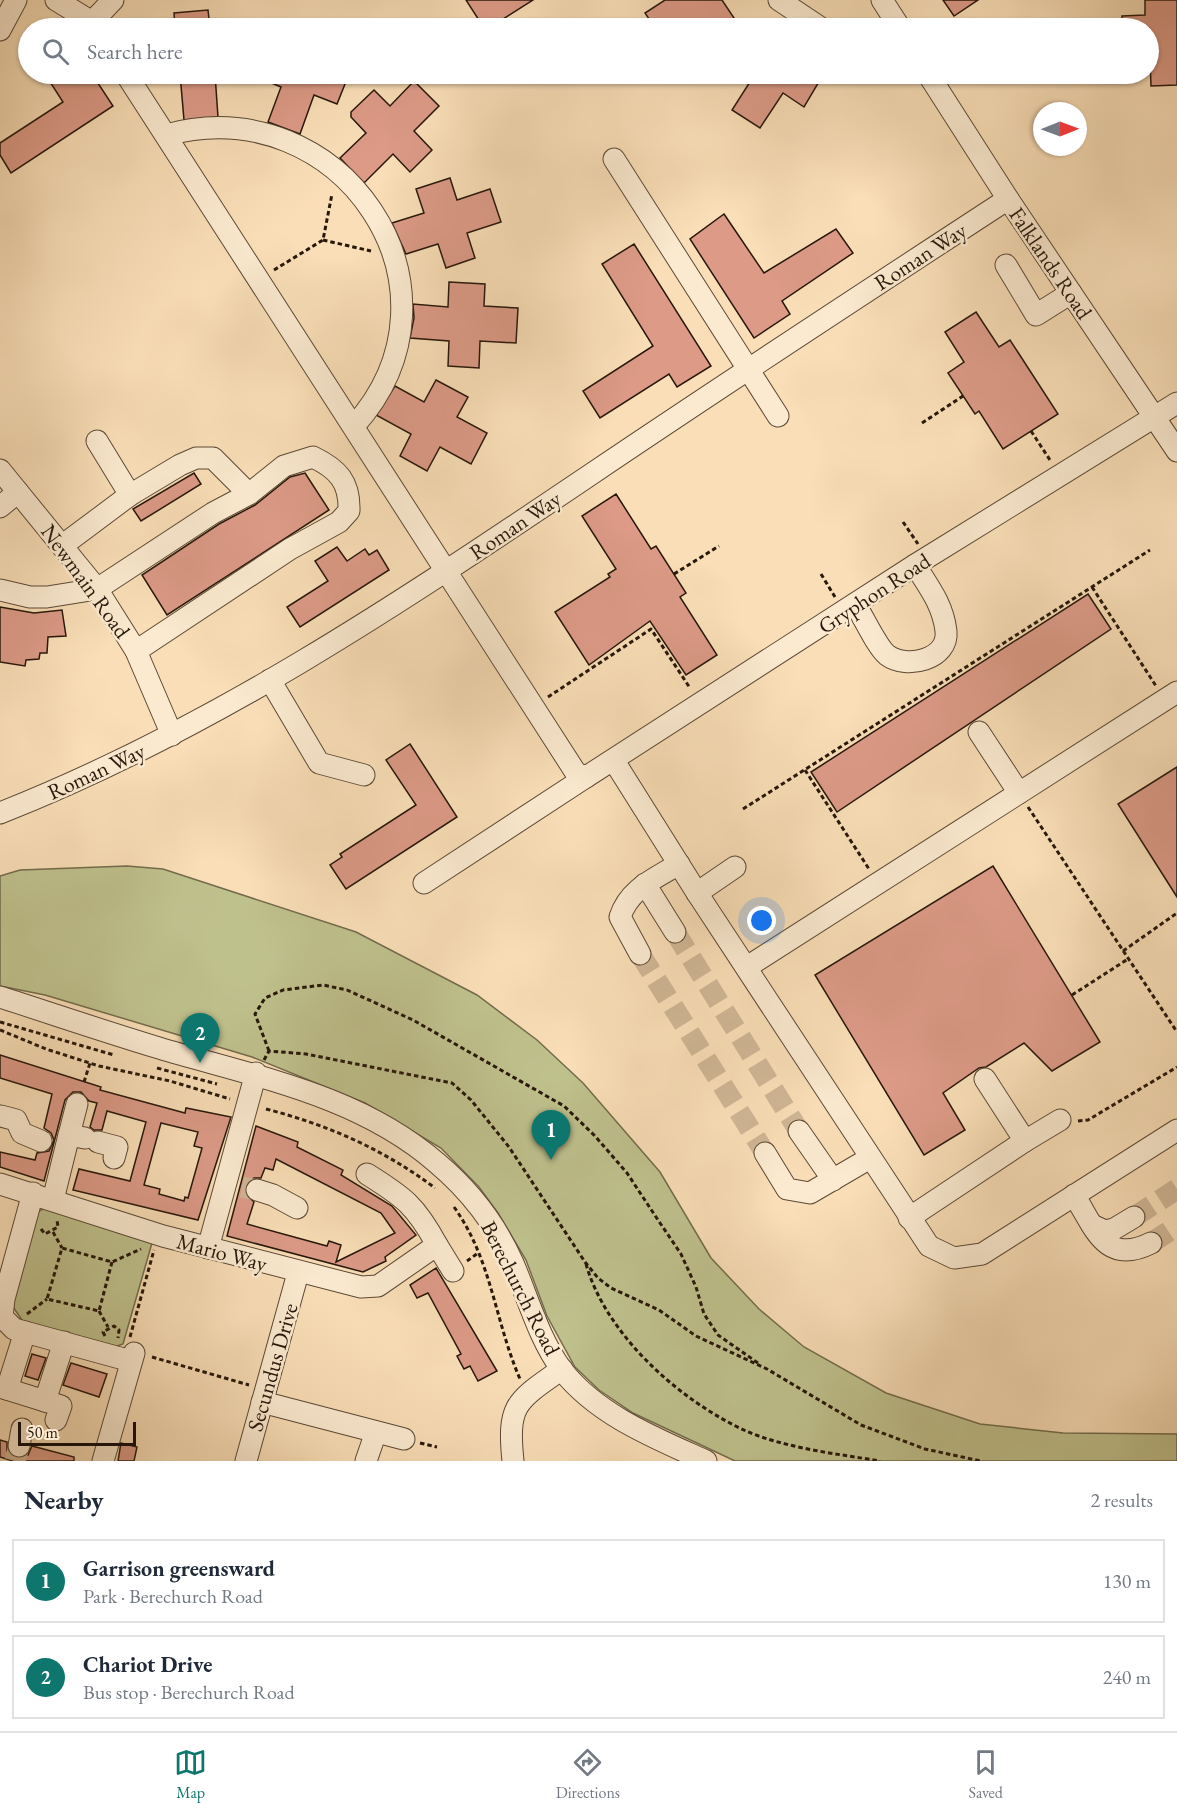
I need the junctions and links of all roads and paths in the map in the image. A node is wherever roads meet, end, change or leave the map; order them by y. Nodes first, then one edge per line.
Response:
1 (16, 0) edge
2 (56, 0) edge
3 (113, 0) edge
4 (779, 0) edge
5 (882, 0) edge
6 (83, 18) edge
7 (99, 18) edge
8 (806, 18) edge
9 (894, 18) edge
10 (0, 30) edge
11 (133, 84) edge
12 (934, 84) edge
13 (166, 135) junction
14 (614, 159) dead end
15 (336, 171) junction
16 (1008, 199) junction
17 (324, 240) junction
18 (393, 256) junction
19 (1006, 265) dead end
20 (260, 279) junction
21 (1071, 293) junction
22 (750, 368) junction
23 (1129, 378) junction
24 (963, 396) dead end
25 (1177, 398) edge
26 (1177, 403) edge
27 (778, 416) dead end
28 (1156, 418) junction
29 (922, 423) dead end
30 (354, 426) junction
31 (1031, 431) dead end
32 (97, 441) dead end
33 (1177, 451) edge
34 (0, 470) edge
35 (1060, 476) junction
36 (18, 492) junction
37 (249, 494) junction
38 (130, 495) junction
39 (0, 507) edge
40 (903, 522) dead end
41 (63, 545) junction
42 (719, 546) dead end
43 (1150, 550) dead end
44 (921, 562) junction
45 (447, 571) junction
46 (674, 574) dead end
47 (821, 574) dead end
48 (1092, 587) junction
49 (97, 589) junction
50 (0, 590) edge
51 (850, 608) junction
52 (136, 651) junction
53 (270, 680) junction
54 (1171, 696) edge
55 (700, 705) junction
56 (533, 707) junction
57 (979, 732) dead end
58 (172, 735) junction
59 (614, 761) junction
60 (805, 770) junction
61 (364, 775) dead end
62 (591, 775) junction
63 (1019, 793) junction
64 (744, 809) dead end
65 (0, 813) edge
66 (679, 864) junction
67 (735, 867) dead end
68 (424, 883) dead end
69 (878, 883) junction
70 (645, 884) junction
71 (697, 893) junction
72 (1177, 913) edge
73 (675, 932) tunnel mouth
74 (1123, 951) junction
75 (640, 954) tunnel mouth
76 (1128, 959) junction
77 (747, 967) junction
78 (1072, 995) dead end
79 (0, 997) edge
80 (0, 1030) edge
81 (1177, 1032) edge
82 (269, 1051) junction
83 (90, 1063) junction
84 (1177, 1067) edge
85 (256, 1073) junction
86 (986, 1079) dead end
87 (84, 1082) dead end
88 (76, 1104) dead end
89 (246, 1104) junction
90 (1, 1116) edge
91 (1060, 1120) joint
92 (1177, 1130) edge
93 (799, 1131) tunnel mouth
94 (69, 1141) junction
95 (1025, 1141) junction
96 (765, 1153) tunnel mouth
97 (114, 1158) dead end
98 (870, 1158) junction
99 (367, 1174) dead end
100 (833, 1180) junction
101 (0, 1184) edge
102 (242, 1185) junction
103 (1074, 1195) junction
104 (43, 1196) junction
105 (297, 1208) dead end
106 (1134, 1217) tunnel mouth
107 (909, 1218) junction
108 (1092, 1225) junction
109 (53, 1232) dead end
110 (433, 1236) junction
111 (157, 1238) junction
112 (1151, 1243) tunnel mouth
113 (62, 1248) junction
114 (208, 1248) junction
115 (111, 1262) junction
116 (585, 1262) junction
117 (453, 1271) dead end
118 (298, 1273) junction
119 (99, 1311) junction
120 (108, 1327) dead end
121 (25, 1332) junction
122 (64, 1342) junction
123 (133, 1357) junction
124 (562, 1369) junction
125 (767, 1369) junction
126 (3, 1388) edge
127 (264, 1396) junction
128 (45, 1401) junction
129 (56, 1420) dead end
130 (376, 1432) junction
131 (404, 1439) dead end
132 (103, 1461) edge
133 (246, 1461) edge
134 (366, 1461) edge
135 (513, 1461) edge
136 (706, 1461) edge
137 (880, 1461) edge
138 (981, 1461) edge

1 - 10 street
2 - 6 street
3 - 7 street
4 - 8 street
5 - 9 street
11 - 13 street
12 - 16 street, Falklands Road
13 - 15 street
13 - 20 street
14 - 22 street
15 - 17 path
15 - 18 street
16 - 21 street, Falklands Road
16 - 22 street, Roman Way
17 - 18 path
17 - 20 path
18 - 30 street
19 - 21 street
20 - 30 street
21 - 23 street, Falklands Road
22 - 27 street
22 - 45 street, Roman Way
23 - 25 street
23 - 28 street, Falklands Road
24 - 29 path
26 - 28 street, Gryphon Road
28 - 33 street, Falklands Road
28 - 35 street, Gryphon Road
30 - 45 street
31 - 35 path
32 - 38 street
34 - 36 street, Newmain Road
35 - 44 street, Gryphon Road
36 - 39 street
36 - 41 street, Newmain Road
37 - 38 street
37 - 49 street
37 - 52 street
38 - 41 street
40 - 44 path
41 - 49 street, Newmain Road
42 - 46 path
43 - 48 path
44 - 51 street, Gryphon Road
44 - 51 street
45 - 53 street, Roman Way
45 - 56 street
47 - 51 path
48 - 54 path
48 - 60 path
49 - 50 street
49 - 52 street, Newmain Road
51 - 55 street, Gryphon Road
52 - 58 street, Newmain Road
53 - 58 street, Roman Way
53 - 61 street
54 - 63 street
55 - 56 path
55 - 59 street, Gryphon Road
56 - 62 street
57 - 63 street
58 - 65 street, Roman Way
59 - 62 street, Gryphon Road
59 - 66 street
60 - 64 path
60 - 69 path
62 - 68 street, Gryphon Road
63 - 69 street
63 - 74 path
66 - 70 street
66 - 71 street
67 - 71 street
69 - 77 street
70 - 73 street
70 - 75 street
71 - 77 street
72 - 74 path
74 - 76 path
76 - 78 path
76 - 81 path
77 - 98 street
79 - 85 street, Berechurch Road
80 - 83 path
82 - 85 path
82 - 116 path
82 - 125 path
83 - 87 path
83 - 89 path
84 - 91 path
85 - 89 street
85 - 124 street, Berechurch Road
86 - 95 street
88 - 94 street
89 - 102 street
90 - 94 street
91 - 95 street
92 - 103 street
93 - 100 street
94 - 97 street
94 - 104 street
95 - 107 street
96 - 100 street
98 - 100 street
98 - 107 street
99 - 110 street
101 - 104 street, Mario Way
102 - 105 street
102 - 114 street
103 - 107 street
103 - 108 street
104 - 111 street, Mario Way
104 - 121 street
106 - 108 street
108 - 112 street
109 - 113 path
110 - 117 street
110 - 118 street, Mario Way
111 - 114 street, Mario Way
111 - 115 path
111 - 123 path
113 - 115 path
113 - 119 path
114 - 118 street, Mario Way
115 - 119 path
116 - 125 path
116 - 137 path
118 - 127 street, Secundus Drive
119 - 120 path
121 - 122 street
121 - 126 street
122 - 123 street
122 - 128 street
123 - 127 path
123 - 132 street
124 - 135 street
124 - 136 street, Berechurch Road
125 - 138 path
126 - 128 street
127 - 130 street
127 - 133 street, Secundus Drive
128 - 129 street
130 - 131 street
130 - 134 street

